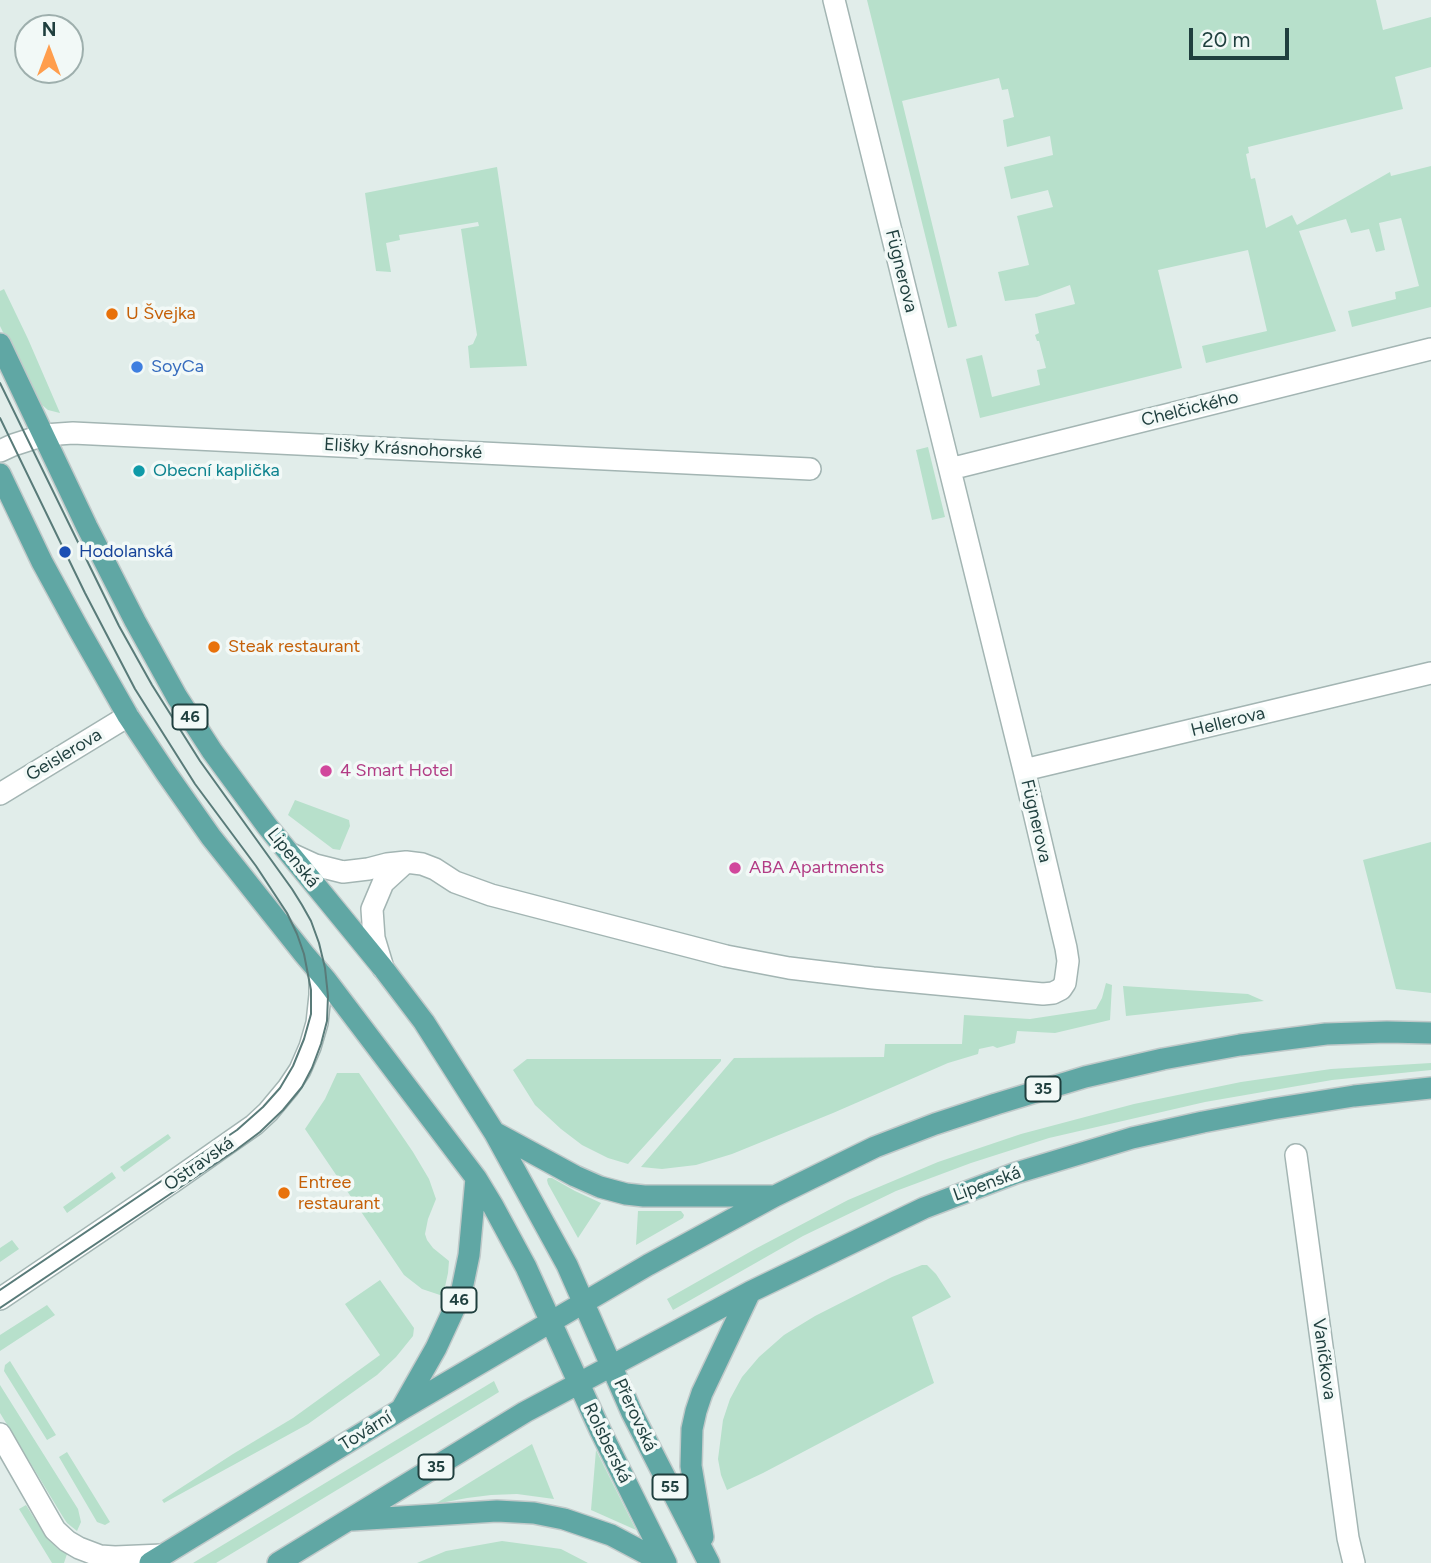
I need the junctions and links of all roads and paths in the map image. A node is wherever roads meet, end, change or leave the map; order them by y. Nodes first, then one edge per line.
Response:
1 (834, 0) edge
2 (0, 344) edge
3 (1431, 349) edge
4 (44, 436) junction
5 (0, 451) edge
6 (810, 468) dead end
7 (950, 468) junction
8 (0, 474) edge
9 (1431, 673) edge
10 (128, 716) junction
11 (1024, 771) junction
12 (0, 794) edge
13 (290, 854) junction
14 (406, 862) junction
15 (383, 968) junction
16 (320, 973) junction
17 (1431, 1033) edge
18 (1431, 1088) edge
19 (494, 1132) junction
20 (1296, 1155) dead end
21 (476, 1178) junction
22 (775, 1196) junction
23 (750, 1292) junction
24 (0, 1299) edge
25 (584, 1302) junction
26 (551, 1322) junction
27 (611, 1366) junction
28 (579, 1384) junction
29 (402, 1409) junction
30 (0, 1434) edge
31 (347, 1521) junction
32 (156, 1559) edge
33 (708, 1561) edge
34 (278, 1563) edge
35 (665, 1563) edge
36 (1354, 1563) edge

1 - 7 street, Fügnerova
2 - 4 main road, Lipenská
3 - 7 street, Chelčického
4 - 5 street, Elišky Krásnohorské
4 - 6 street, Elišky Krásnohorské
4 - 13 main road, Lipenská / 46
7 - 11 street, Fügnerova
8 - 10 main road
9 - 11 street, Hellerova
10 - 12 street, Geislerova
10 - 16 main road, Rolsberská
11 - 14 street, Fügnerova
13 - 14 street, Fügnerova
13 - 15 main road, Lipenská / 46
14 - 15 street
15 - 19 main road, Lipenská / 46
16 - 21 main road, Rolsberská
16 - 24 street, Ostravská
17 - 22 main road, 35
18 - 23 main road, Lipenská / 35
19 - 22 main road
19 - 25 main road, Lipenská / 46
20 - 36 street, Vaníčkova
21 - 26 main road, Rolsberská
21 - 29 main road, 46
22 - 25 main road, 35
23 - 27 main road, Lipenská / 35
23 - 33 main road
25 - 26 main road, Tovární / 35
25 - 27 main road, Přerovská / 46
26 - 28 main road, Rolsberská
26 - 29 main road, Tovární / 35
27 - 28 main road, Lipenská / 35
27 - 33 main road, Přerovská / 55
28 - 31 main road, 35
28 - 35 main road, Rolsberská / 55
29 - 32 main road, Tovární / 35
30 - 32 street
31 - 34 main road, 35
31 - 35 main road

